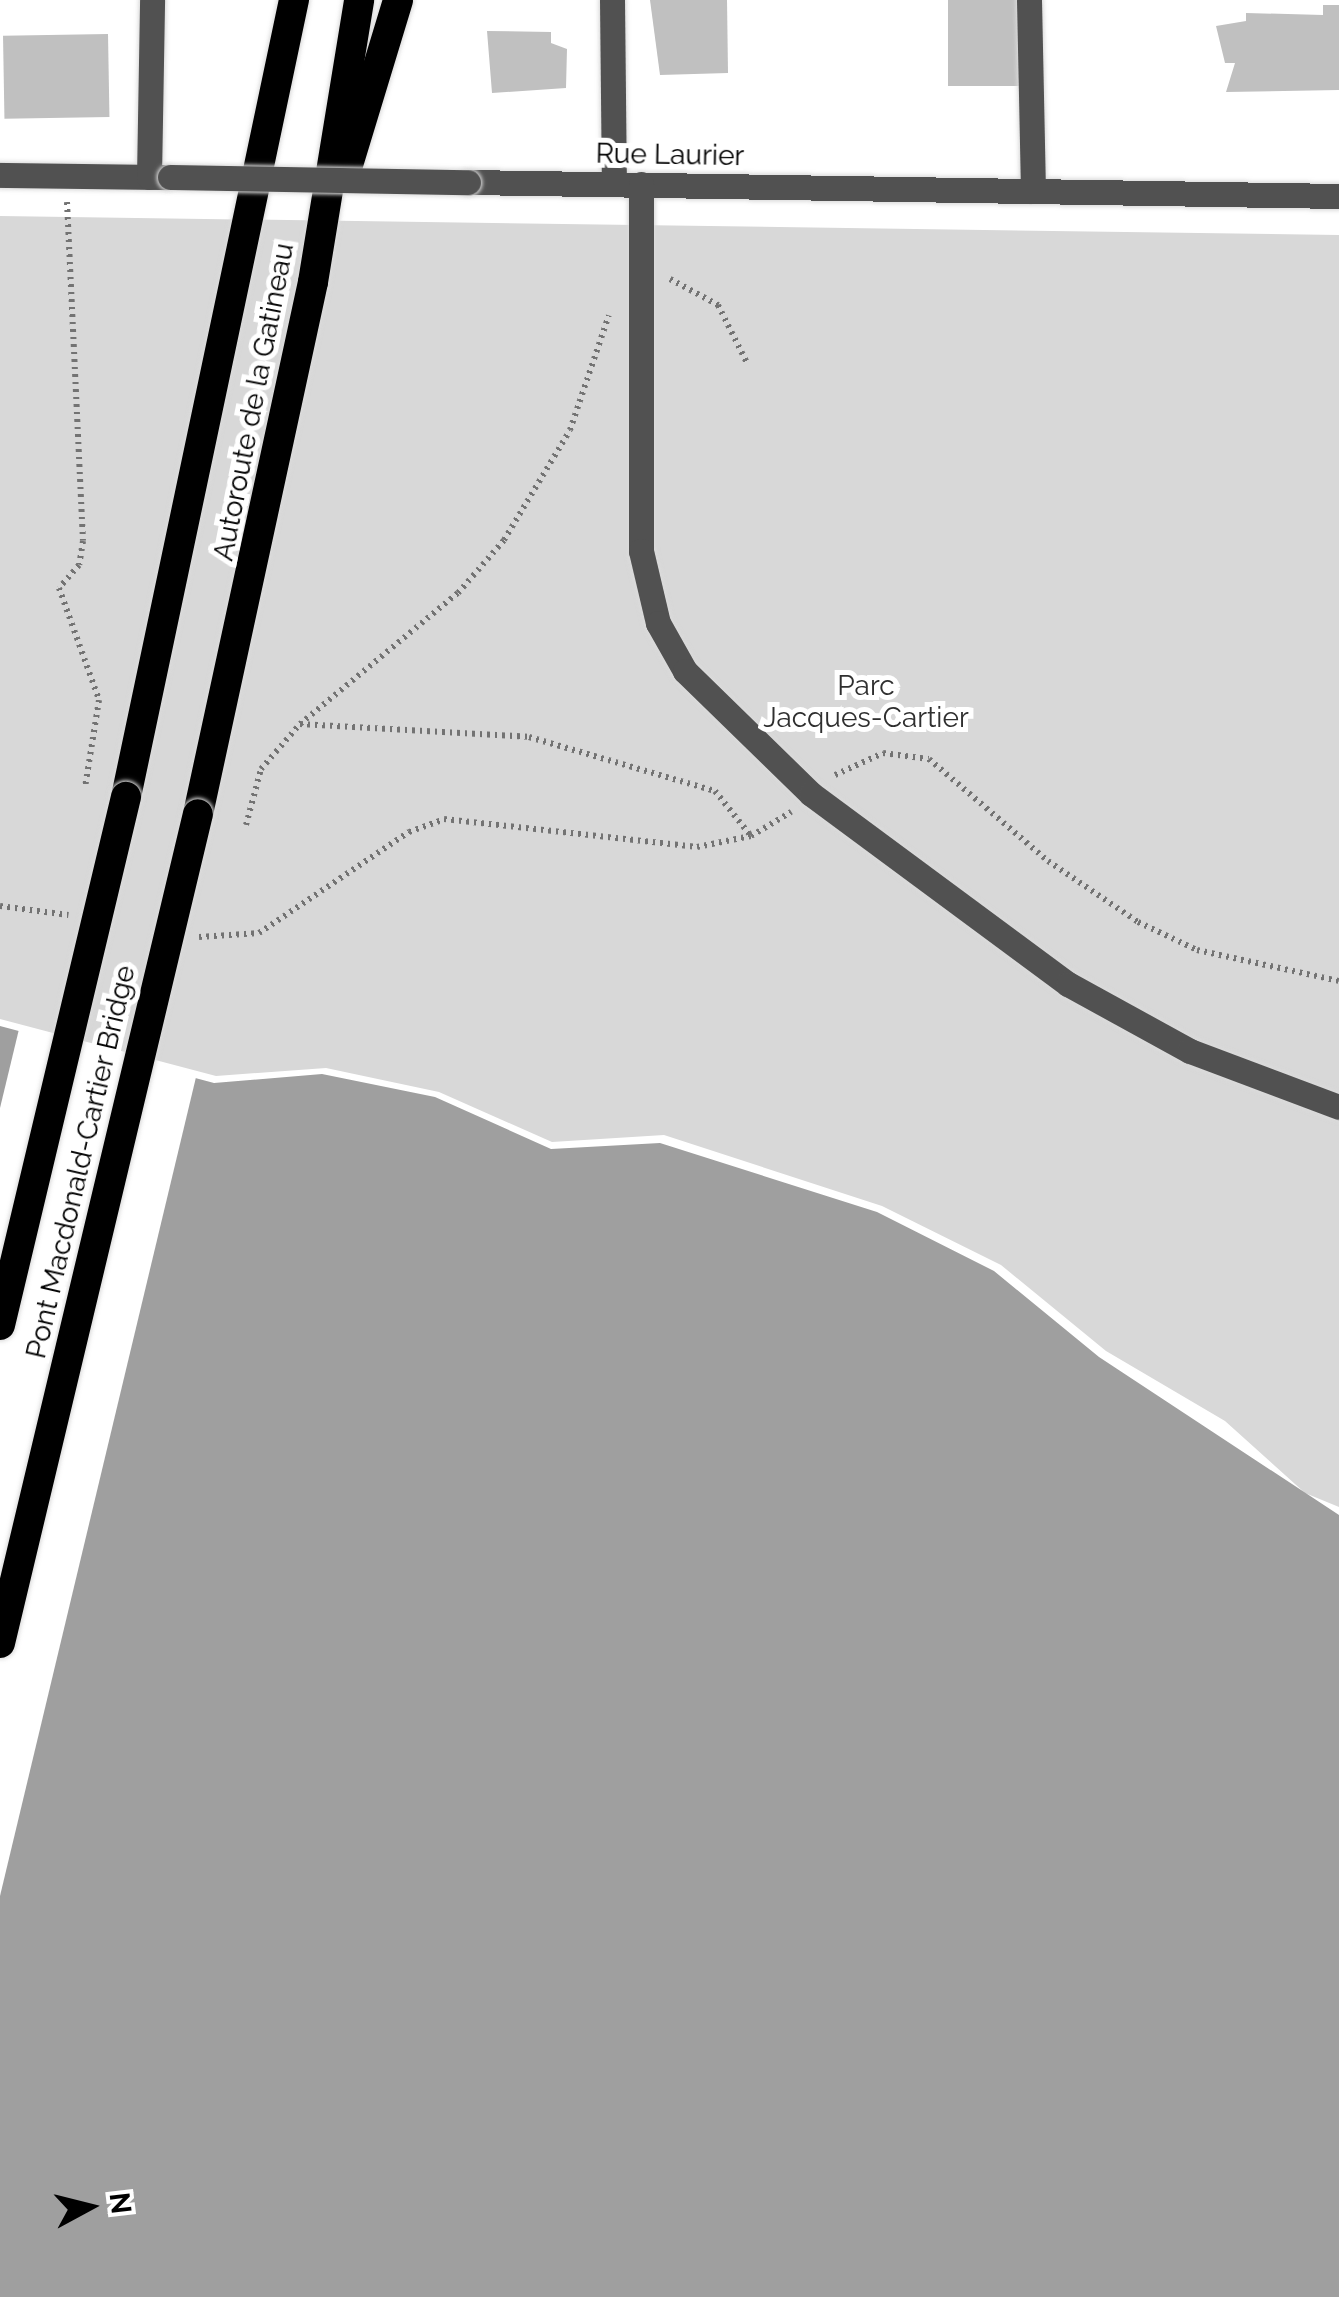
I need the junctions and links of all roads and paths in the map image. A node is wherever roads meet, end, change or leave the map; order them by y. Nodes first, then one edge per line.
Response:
1 (152, 0) edge
2 (294, 0) edge
3 (359, 0) edge
4 (398, 0) edge
5 (612, 0) edge
6 (1029, 0) edge
7 (0, 175) edge
8 (160, 177) junction
9 (614, 184) junction
10 (641, 184) junction
11 (1032, 192) junction
12 (1339, 196) edge
13 (66, 211) dead end
14 (668, 262) dead end
15 (313, 282) junction
16 (610, 307) dead end
17 (746, 361) dead end
18 (300, 724) junction
19 (827, 781) dead end
20 (85, 787) dead end
21 (126, 797) joint
22 (796, 808) dead end
23 (198, 814) joint
24 (246, 825) dead end
25 (751, 836) junction
26 (233, 939) dead end
27 (1339, 981) edge
28 (1339, 1107) edge
29 (0, 1325) edge
30 (0, 1643) edge

1 - 8 street
2 - 21 highway, Autoroute de la Gatineau
3 - 15 highway, Autoroute de la Gatineau
4 - 15 highway
5 - 9 street
6 - 11 street
7 - 8 street, Rue Laurier
8 - 9 street, Rue Laurier, bridge
9 - 10 street, Rue Laurier
10 - 11 street, Rue Laurier
10 - 28 street
11 - 12 street, Rue Laurier
13 - 20 path
14 - 17 path
15 - 23 highway, Autoroute de la Gatineau
16 - 18 path
18 - 24 path
18 - 25 path
19 - 27 path
21 - 29 highway, Pont Macdonald-Cartier Bridge, bridge
22 - 25 path
23 - 30 highway, Pont Macdonald-Cartier Bridge, bridge
25 - 26 path

